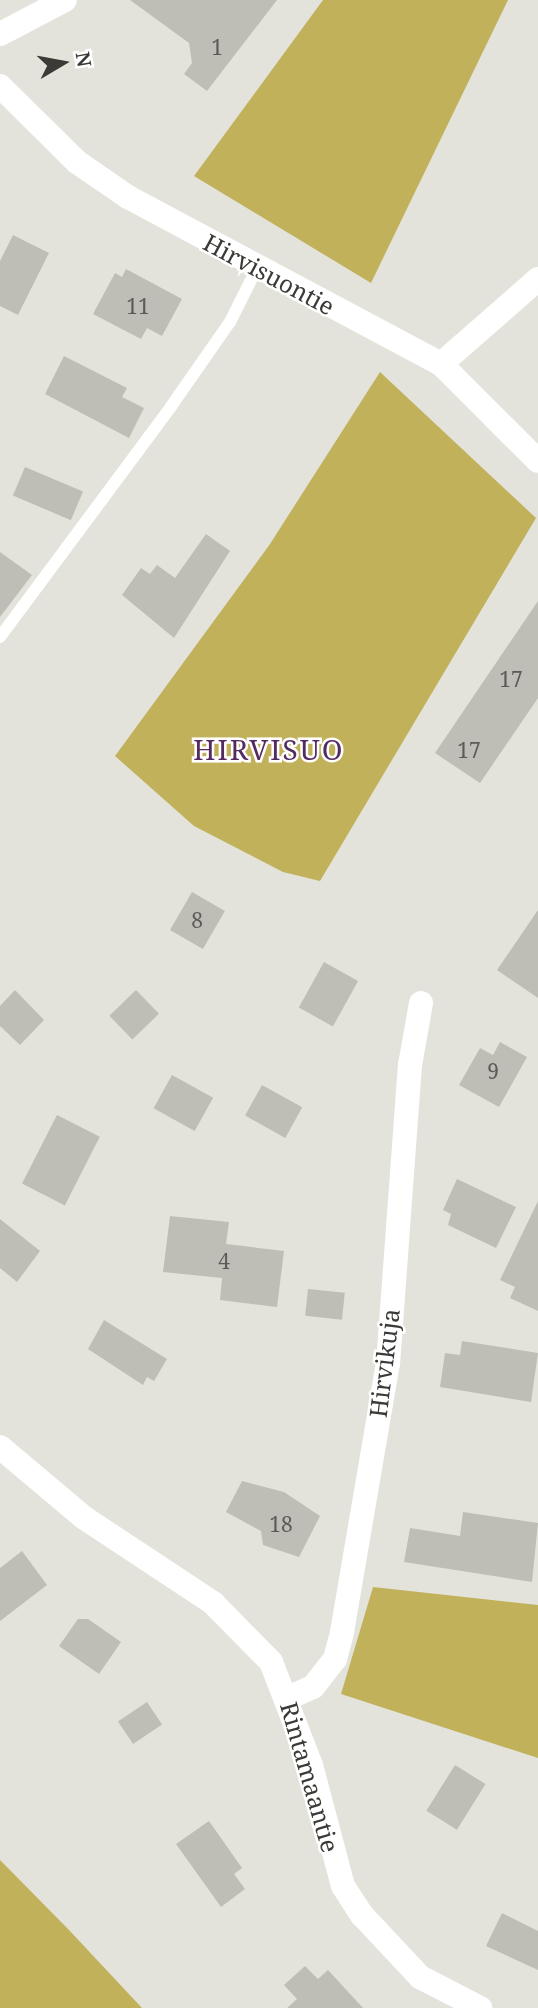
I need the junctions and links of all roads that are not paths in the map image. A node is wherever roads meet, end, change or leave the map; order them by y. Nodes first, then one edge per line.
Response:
1 (65, 0) edge
2 (0, 34) edge
3 (0, 86) edge
4 (257, 268) junction
5 (538, 279) edge
6 (441, 364) junction
7 (538, 461) edge
8 (0, 637) edge
9 (422, 1003) dead end
10 (0, 1447) edge
11 (288, 1698) junction
12 (480, 2008) edge

1 - 2 street
3 - 4 street, Hirvisuontie
4 - 6 street, Hirvisuontie
4 - 8 lane
5 - 6 street
6 - 7 street, Hirvisuontie
9 - 11 street, Hirvikuja
10 - 11 street, Rintamaantie
11 - 12 street, Rintamaantie

